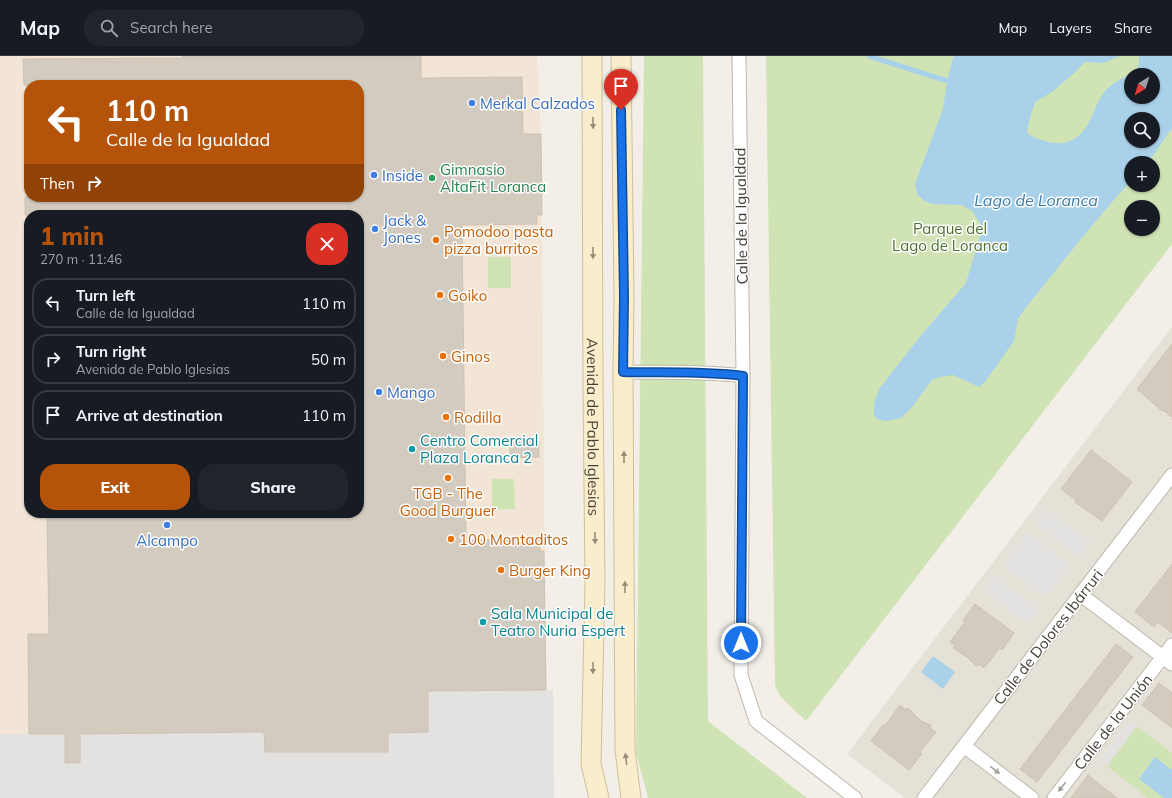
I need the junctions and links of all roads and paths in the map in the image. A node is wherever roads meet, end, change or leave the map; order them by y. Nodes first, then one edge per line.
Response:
1 (592, 56) edge
2 (621, 56) edge
3 (739, 56) edge
4 (623, 372) junction
5 (743, 376) junction
6 (1172, 475) edge
7 (1080, 594) junction
8 (1172, 645) edge
9 (1167, 661) edge
10 (964, 746) junction
11 (598, 798) edge
12 (631, 798) edge
13 (855, 798) edge
14 (924, 798) edge
15 (1032, 798) edge
16 (1054, 798) edge

1 -> 11 main road, Avenida de Pablo Iglesias
2 - 4 main road, Avenida de Pablo Iglesias
3 - 5 street, Calle de la Igualdad
4 - 5 street
12 -> 4 main road, Avenida de Pablo Iglesias
5 - 13 street, Calle de la Igualdad
6 - 7 street, Calle de Dolores Ibárruri
7 - 9 street
7 - 10 street, Calle de Dolores Ibárruri
8 - 9 street, Calle de la Unión
9 -> 16 street, Calle de la Unión
10 - 14 street, Calle de Dolores Ibárruri
10 -> 15 street

